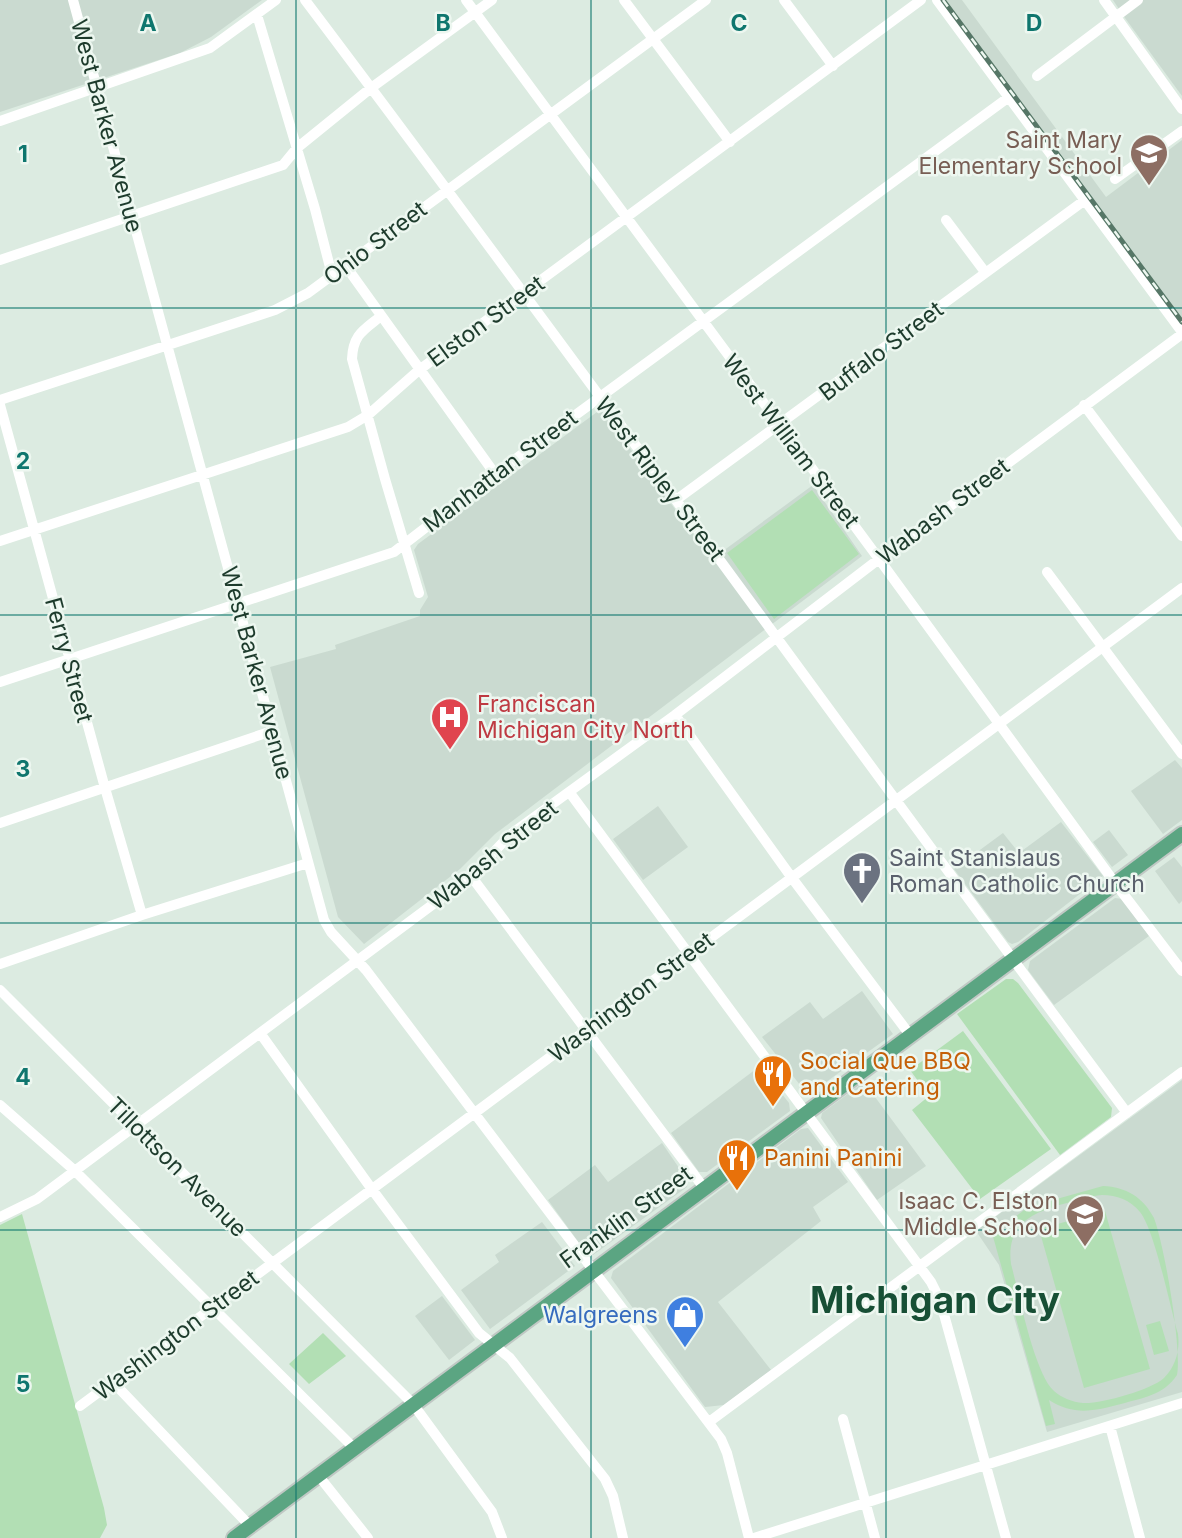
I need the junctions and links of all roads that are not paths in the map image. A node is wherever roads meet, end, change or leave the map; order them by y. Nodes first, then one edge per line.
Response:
1 (73, 0) edge
2 (276, 0) edge
3 (305, 0) edge
4 (466, 0) edge
5 (492, 0) edge
6 (624, 0) edge
7 (706, 0) edge
8 (784, 0) edge
9 (921, 0) edge
10 (937, 0) edge
11 (1104, 0) edge
12 (1138, 0) edge
13 (475, 13) junction
14 (257, 15) junction
15 (1116, 17) junction
16 (653, 39) junction
17 (833, 66) junction
18 (1037, 76) dead end
19 (97, 88) junction
20 (371, 88) junction
21 (1009, 97) junction
22 (1182, 109) edge
23 (551, 114) junction
24 (0, 121) edge
25 (1182, 131) edge
26 (730, 142) junction
27 (297, 148) junction
28 (1115, 179) dead end
29 (446, 191) junction
30 (1085, 200) junction
31 (132, 217) junction
32 (626, 218) junction
33 (946, 220) dead end
34 (0, 260) edge
35 (345, 265) junction
36 (985, 272) junction
37 (332, 275) junction
38 (523, 294) junction
39 (381, 316) junction
40 (703, 321) junction
41 (1182, 333) edge
42 (168, 344) junction
43 (419, 370) junction
44 (599, 398) junction
45 (0, 402) edge
46 (1084, 405) junction
47 (368, 415) junction
48 (780, 426) junction
49 (495, 474) junction
50 (204, 475) junction
51 (676, 500) junction
52 (33, 530) junction
53 (1182, 536) edge
54 (0, 541) edge
55 (404, 543) junction
56 (879, 559) junction
57 (1047, 572) dead end
58 (1182, 588) edge
59 (419, 593) dead end
60 (237, 604) junction
61 (778, 637) junction
62 (1104, 647) junction
63 (70, 659) junction
64 (0, 682) edge
65 (675, 715) junction
66 (998, 723) junction
67 (272, 731) junction
68 (1182, 754) edge
69 (104, 788) junction
70 (570, 793) junction
71 (895, 801) junction
72 (0, 823) edge
73 (1182, 834) edge
74 (308, 863) junction
75 (471, 876) junction
76 (792, 878) junction
77 (1115, 883) junction
78 (142, 915) junction
79 (689, 954) junction
80 (1012, 960) junction
81 (359, 961) junction
82 (0, 964) edge
83 (1182, 971) edge
84 (0, 990) edge
85 (588, 1030) junction
86 (260, 1033) junction
87 (910, 1035) junction
88 (1182, 1072) edge
89 (1, 1105) edge
90 (474, 1112) junction
91 (807, 1112) junction
92 (1126, 1113) junction
93 (135, 1125) junction
94 (74, 1170) junction
95 (371, 1188) junction
96 (704, 1188) junction
97 (0, 1217) edge
98 (273, 1263) junction
99 (920, 1266) junction
100 (594, 1270) junction
101 (211, 1306) junction
102 (492, 1345) junction
103 (113, 1382) junction
104 (1182, 1403) edge
105 (413, 1404) junction
106 (80, 1406) dead end
107 (843, 1419) dead end
108 (709, 1422) junction
109 (1110, 1426) junction
110 (354, 1448) junction
111 (986, 1464) junction
112 (318, 1475) junction
113 (865, 1502) junction
114 (250, 1525) junction
115 (234, 1538) edge
116 (368, 1538) edge
117 (502, 1538) edge
118 (623, 1538) edge
119 (752, 1538) edge
120 (875, 1538) edge
121 (1006, 1538) edge
122 (1140, 1538) edge

1 - 19 street, West Barker Avenue
2 - 14 street
3 - 20 street, West Ripley Street
4 - 13 street, West William Street
5 - 13 street
6 - 16 street
7 - 16 street, Ohio Street
8 - 17 street
9 - 17 street, Elston Street
10 - 21 street
11 - 15 street
12 - 15 street
13 - 20 street
13 - 23 street, West William Street
14 - 19 street
14 - 27 street
15 - 18 street
15 - 22 street
16 - 23 street, Ohio Street
16 - 26 street
17 - 26 street, Elston Street
19 - 24 street
19 - 31 street, West Barker Avenue
20 - 27 street
20 - 29 street, West Ripley Street
21 - 30 street
21 - 40 street, Manhattan Street
23 - 29 street, Ohio Street
23 - 32 street, West William Street
25 - 28 street
26 - 32 street, Elston Street
27 - 31 street
27 - 37 street
29 - 35 street, Ohio Street
29 - 38 street, West Ripley Street
30 - 36 street, Buffalo Street
30 - 41 street
31 - 34 street
31 - 42 street, West Barker Avenue
32 - 38 street, Elston Street
32 - 40 street, West William Street
33 - 36 street
35 - 37 street, Ohio Street
35 - 39 street
36 - 48 street, Buffalo Street
37 - 42 street, Ohio Street
38 - 43 street, Elston Street
38 - 44 street, West Ripley Street
39 - 43 street
39 - 47 street
40 - 44 street, Manhattan Street
40 - 48 street, West William Street
41 - 46 street, Wabash Street
42 - 45 street, Ohio Street
42 - 50 street, West Barker Avenue
43 - 47 street, Elston Street
43 - 49 street
44 - 49 street, Manhattan Street
44 - 51 street, West Ripley Street
45 - 52 street, Ferry Street
46 - 53 street
46 - 56 street, Wabash Street
47 - 50 street, Elston Street
47 - 55 street
48 - 51 street, Buffalo Street
48 - 56 street, West William Street
49 - 55 street, Manhattan Street
50 - 52 street, Elston Street
50 - 60 street, West Barker Avenue
51 - 61 street, West Ripley Street
52 - 54 street, Elston Street
52 - 63 street, Ferry Street
55 - 59 street
55 - 60 street, Manhattan Street
56 - 61 street, Wabash Street
56 - 66 street, West William Street
57 - 62 street
58 - 62 street, Washington Street
60 - 63 street, Manhattan Street
60 - 67 street, West Barker Avenue
61 - 65 street, Wabash Street
61 - 71 street, West Ripley Street
62 - 66 street, Washington Street
62 - 68 street
63 - 64 street, Manhattan Street
63 - 69 street, Ferry Street
65 - 70 street, Wabash Street
65 - 76 street
66 - 71 street, Washington Street
66 - 77 street, West William Street
67 - 69 street
67 - 74 street, West Barker Avenue
69 - 72 street
69 - 78 street, Ferry Street
70 - 75 street, Wabash Street
70 - 79 street
71 - 76 street, Washington Street
71 - 80 street, West Ripley Street
73 - 77 main road, Franklin Street
74 - 78 street
74 - 81 street, West Barker Avenue
75 - 81 street, Wabash Street
75 - 85 street
76 - 79 street, Washington Street
76 - 87 street
77 - 80 main road, Franklin Street
77 - 83 street, West William Street
78 - 82 street
79 - 85 street, Washington Street
79 - 91 street
80 - 87 main road, Franklin Street
80 - 92 street, West Ripley Street
81 - 86 street, Wabash Street
81 - 90 street, West Barker Avenue
84 - 93 street, Tillottson Avenue
85 - 90 street, Washington Street
85 - 96 street
86 - 93 street, Wabash Street
86 - 95 street
87 - 91 main road, Franklin Street
88 - 92 street
89 - 94 street
90 - 95 street, Washington Street
90 - 100 street, West Barker Avenue
91 - 96 main road, Franklin Street
91 - 99 street
92 - 99 street
93 - 94 street, Wabash Street
93 - 98 street, Tillottson Avenue
94 - 97 street, Wabash Street
94 - 101 street
95 - 98 street, Washington Street
95 - 102 street
96 - 100 main road, Franklin Street
98 - 101 street, Washington Street
98 - 105 street, Tillottson Avenue
99 - 108 street
99 - 111 street
100 - 102 main road, Franklin Street
100 - 108 street, West Barker Avenue
101 - 103 street, Washington Street
101 - 110 street
102 - 105 main road, Franklin Street
102 - 118 street
103 - 106 street, Washington Street
103 - 114 street
104 - 109 street
105 - 110 main road, Franklin Street
105 - 117 street, Tillottson Avenue
107 - 113 street
108 - 119 street, West Barker Avenue
109 - 111 street
109 - 122 street
110 - 112 main road, Franklin Street
111 - 113 street
111 - 121 street
112 - 114 main road, Franklin Street
112 - 116 street
113 - 119 street
113 - 120 street
114 - 115 main road, Franklin Street

